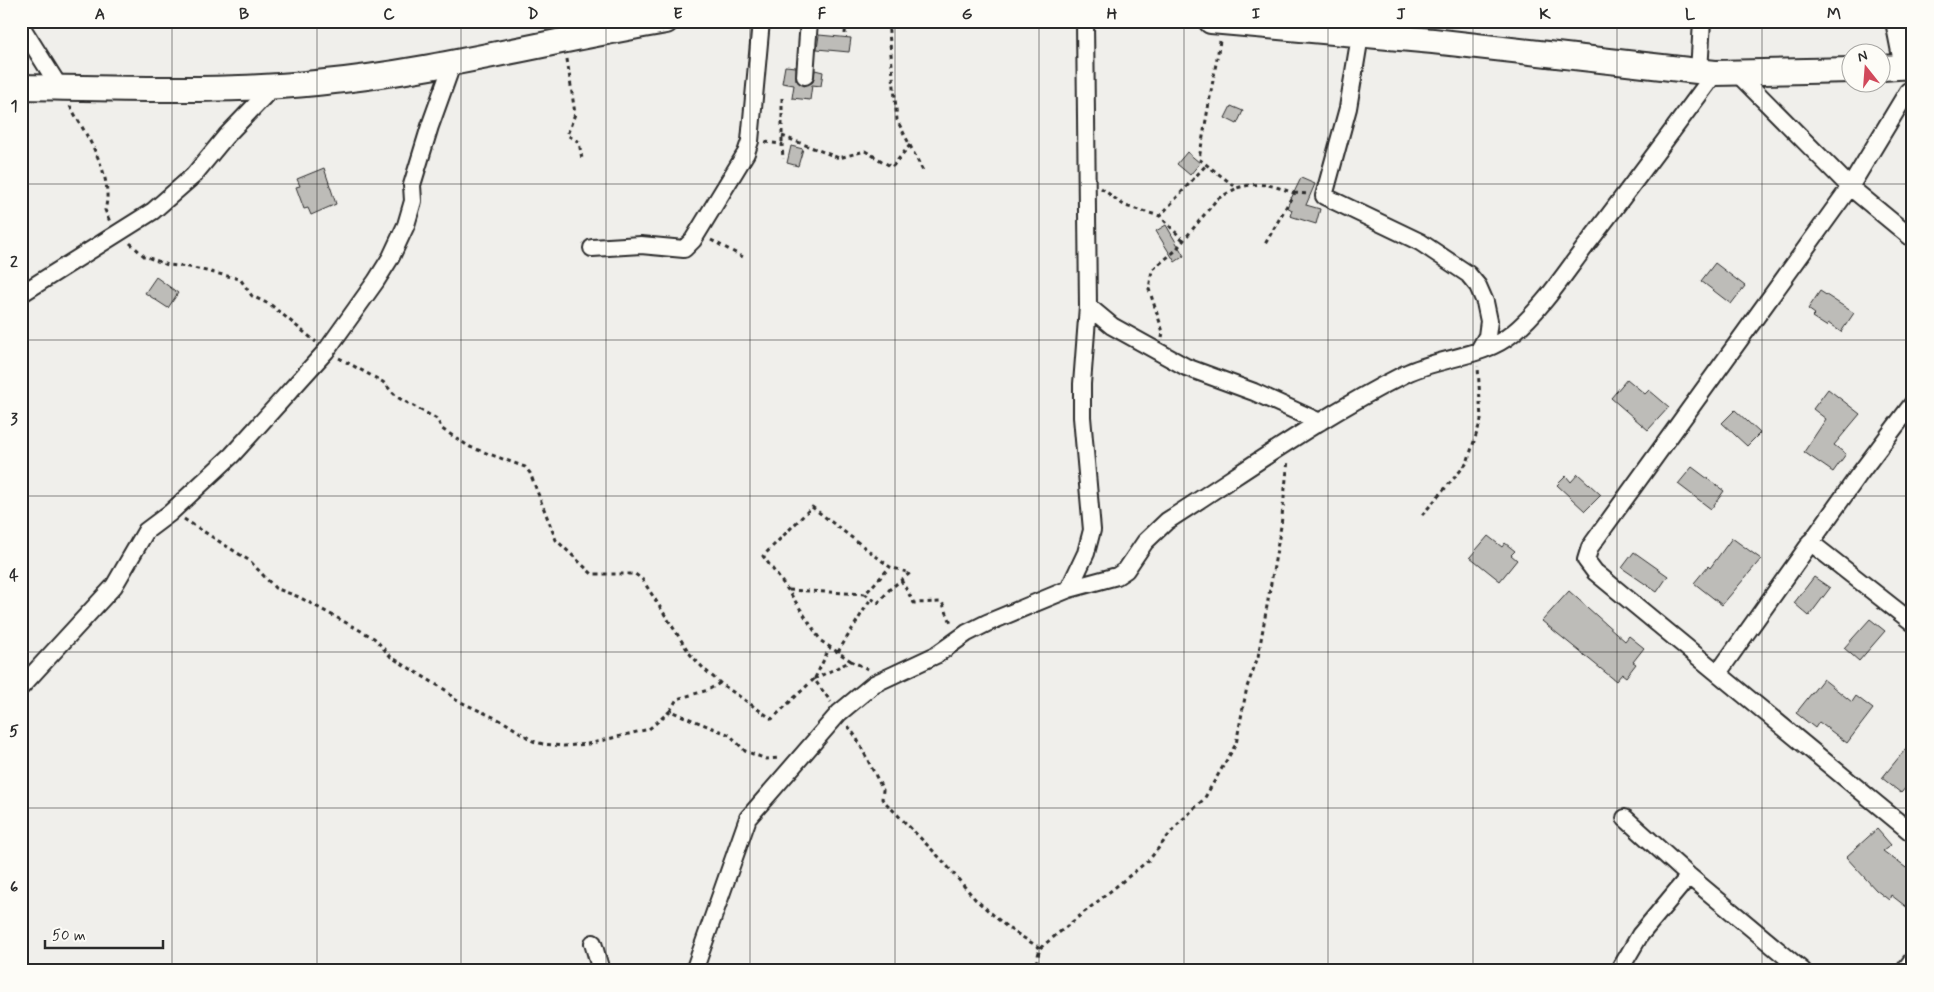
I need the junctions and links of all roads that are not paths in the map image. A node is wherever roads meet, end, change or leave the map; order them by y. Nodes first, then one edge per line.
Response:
1 (664, 21) edge
2 (761, 21) edge
3 (809, 21) edge
4 (1085, 21) edge
5 (1702, 21) edge
6 (1898, 21) edge
7 (1217, 22) edge
8 (21, 26) edge
9 (1360, 36) junction
10 (453, 62) junction
11 (1910, 66) edge
12 (1892, 67) edge
13 (1842, 70) edge
14 (1707, 72) junction
15 (1738, 74) junction
16 (805, 76) dead end
17 (21, 87) edge
18 (273, 87) junction
19 (60, 88) junction
20 (1910, 98) edge
21 (1850, 187) junction
22 (1913, 239) edge
23 (592, 248) dead end
24 (21, 294) edge
25 (1088, 306) junction
26 (1479, 350) junction
27 (1913, 403) edge
28 (1320, 422) junction
29 (1810, 542) junction
30 (1069, 589) junction
31 (1913, 623) edge
32 (1718, 673) junction
33 (21, 686) edge
34 (1625, 818) dead end
35 (1913, 834) edge
36 (1688, 876) junction
37 (593, 943) dead end
38 (1913, 959) edge
39 (601, 971) edge
40 (694, 971) edge
41 (1619, 971) edge
42 (1802, 971) edge
43 (1904, 971) edge

1 - 10 street
2 - 23 street
3 - 16 street
4 - 25 street
5 - 14 street
6 - 11 street
7 - 9 street
8 - 19 street
9 - 14 street
9 - 26 street
10 - 18 street
10 - 33 street
11 - 12 street
11 - 20 street
13 - 15 street
14 - 15 street
14 - 26 street
15 - 21 street
17 - 19 street
18 - 19 street
18 - 24 street
20 - 21 street
21 - 22 street
21 - 32 street
25 - 28 street
25 - 30 street
26 - 28 street
27 - 29 street
28 - 30 street
29 - 31 street
29 - 32 street
30 - 40 street
32 - 35 street
34 - 36 street
36 - 41 street
36 - 42 street
37 - 39 street
38 - 43 street

